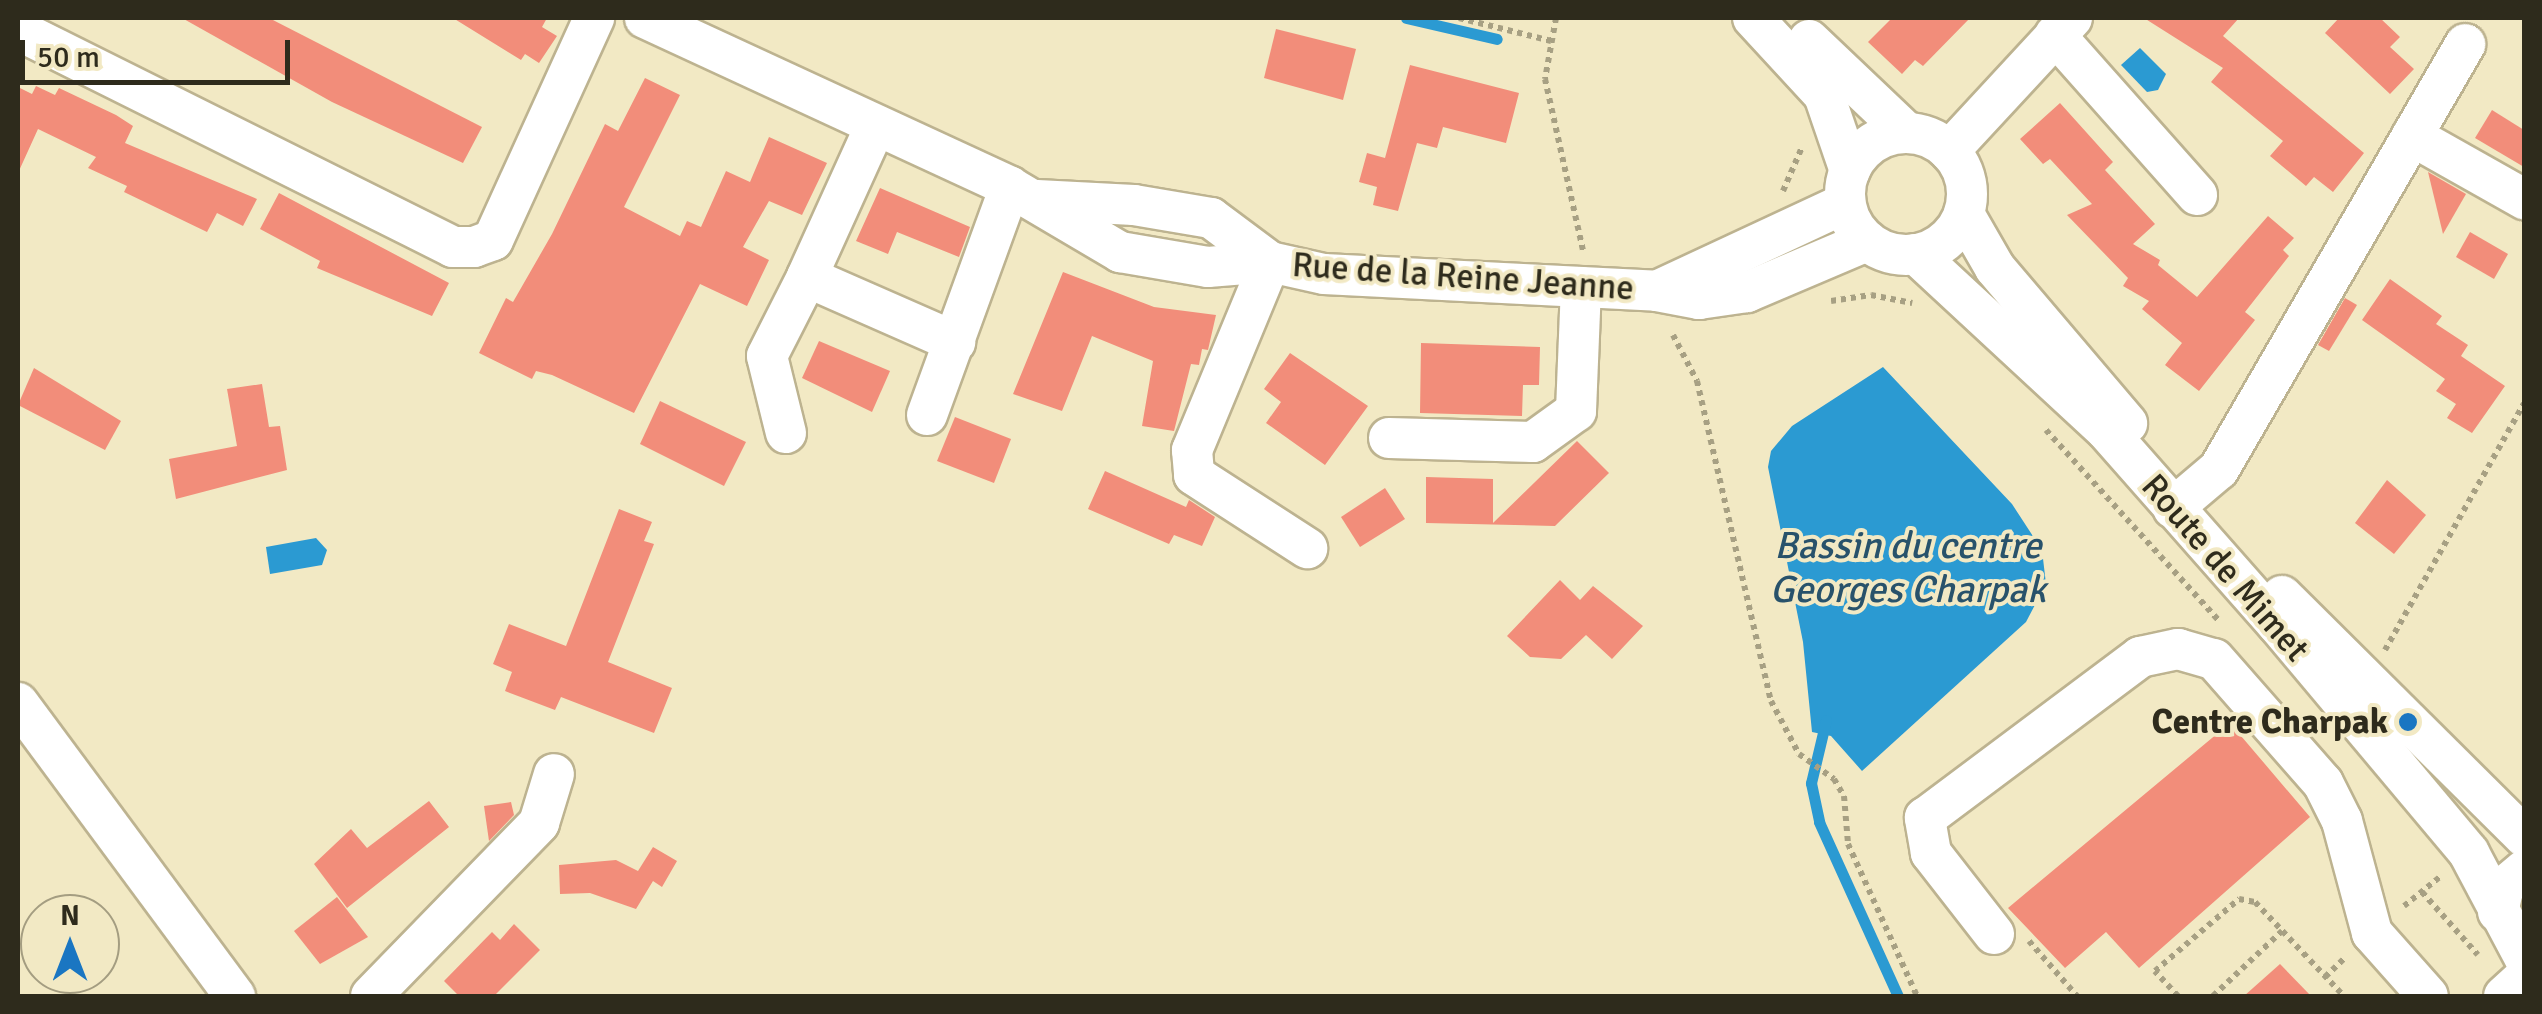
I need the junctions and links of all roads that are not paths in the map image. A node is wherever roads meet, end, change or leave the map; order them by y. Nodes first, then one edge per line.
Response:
1 (19, 18) edge
2 (594, 18) edge
3 (645, 18) edge
4 (1753, 18) edge
5 (1787, 18) edge
6 (2064, 26) edge
7 (2466, 44) dead end
8 (874, 128) junction
9 (1908, 133) junction
10 (2412, 136) junction
11 (1949, 152) junction
12 (1848, 187) junction
13 (1022, 193) junction
14 (2197, 195) dead end
15 (2524, 199) edge
16 (1134, 205) junction
17 (1964, 214) junction
18 (1867, 241) junction
19 (1120, 252) junction
20 (1916, 254) junction
21 (1270, 262) junction
22 (807, 277) junction
23 (1581, 287) junction
24 (1657, 290) junction
25 (955, 342) junction
26 (927, 415) dead end
27 (786, 433) dead end
28 (1389, 438) dead end
29 (2182, 501) junction
30 (1307, 548) dead end
31 (18, 703) edge
32 (554, 774) dead end
33 (2524, 836) edge
34 (2524, 870) edge
35 (2498, 912) junction
36 (1994, 934) road end
37 (2516, 981) edge
38 (235, 996) edge
39 (371, 996) edge
40 (2428, 996) edge

1 - 2 street
3 - 8 street, Rue de la Reine Jeanne
4 - 12 street
5 - 9 street
6 - 11 street
6 - 14 street
7 - 10 street
8 - 13 street, Rue de la Reine Jeanne
8 - 22 street
9 - 11 street
9 - 12 street
10 - 15 street
10 - 29 street
11 - 17 street, Route de Mimet
12 - 18 street
12 - 24 street, Rue de la Reine Jeanne
13 - 16 street, Rue de la Reine Jeanne
13 - 19 street, Rue de la Reine Jeanne
13 - 25 street
16 - 19 street
16 - 21 street, Rue de la Reine Jeanne
17 - 20 street
17 - 29 street, Route de Mimet
18 - 20 street, Route de Mimet
18 - 24 street, Rue de la Reine Jeanne
19 - 21 street, Rue de la Reine Jeanne
20 - 29 street, Route de Mimet
21 - 23 street, Rue de la Reine Jeanne
21 - 30 street
22 - 25 street
22 - 27 street
23 - 24 street, Rue de la Reine Jeanne
23 - 28 street
25 - 26 street
29 - 33 street, Route de Mimet
29 - 35 street, Route de Mimet
31 - 38 street
32 - 39 street
34 - 35 street
35 - 37 street, Route de Mimet
36 - 40 street

